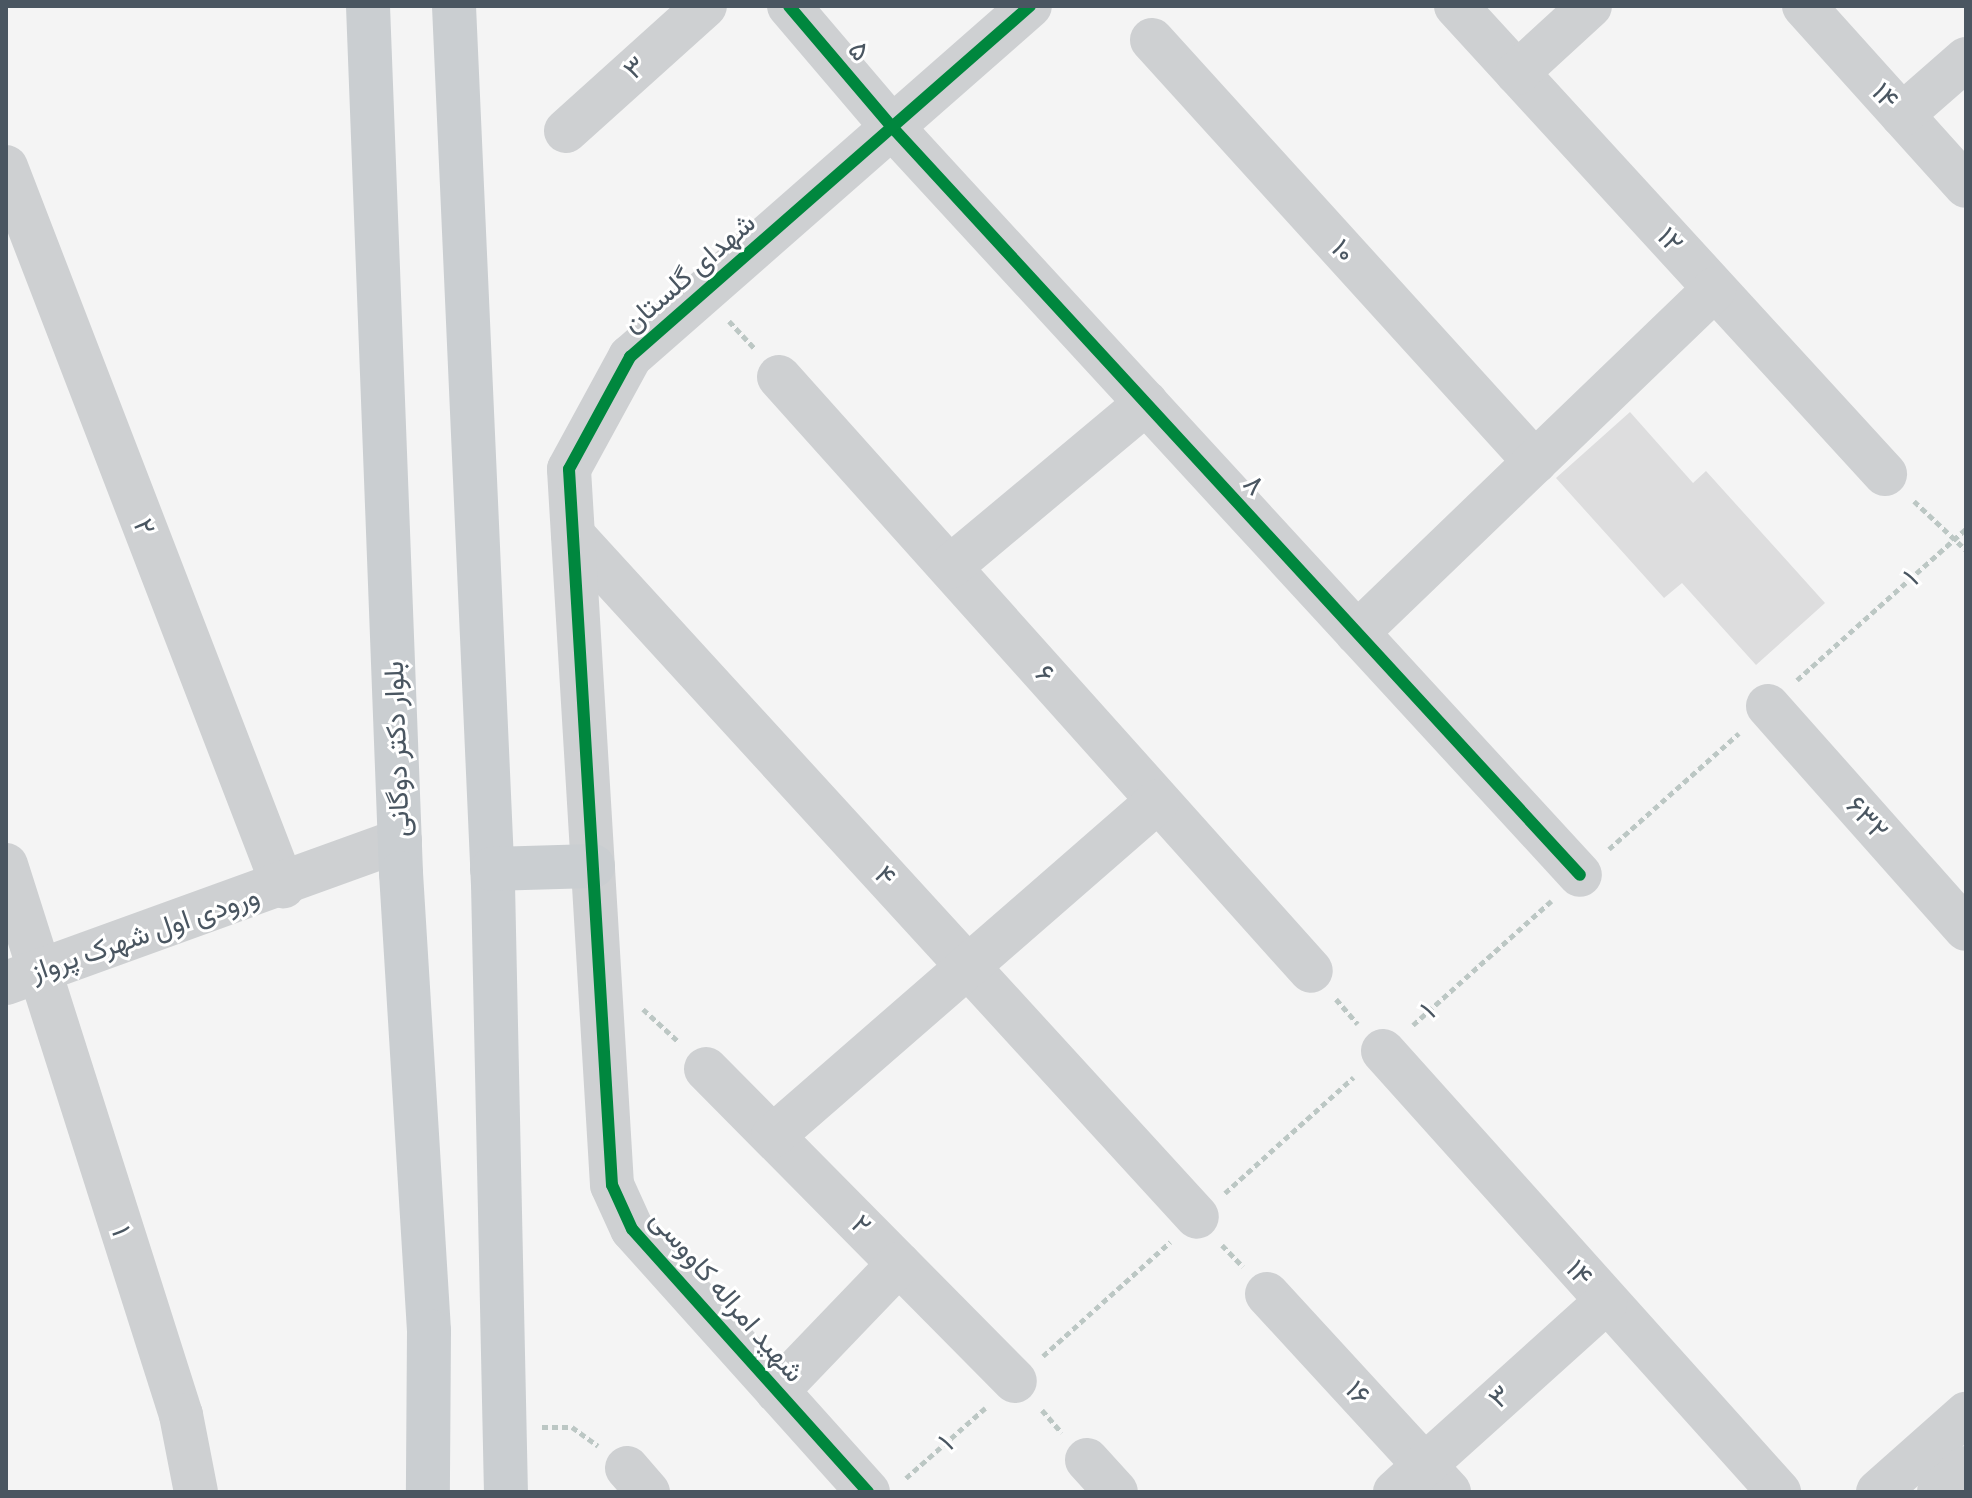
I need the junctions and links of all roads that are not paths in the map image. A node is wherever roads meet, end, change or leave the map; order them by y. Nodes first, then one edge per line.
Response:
1 (368, 6) edge
2 (454, 6) edge
3 (705, 6) edge
4 (789, 6) edge
5 (1030, 6) edge
6 (1456, 6) edge
7 (1590, 6) edge
8 (1804, 6) edge
9 (1152, 40) dead end
10 (1966, 59) edge
11 (1517, 73) junction
12 (1902, 115) junction
13 (892, 127) junction
14 (566, 131) dead end
15 (6, 167) edge
16 (1966, 186) edge
17 (1715, 289) junction
18 (779, 377) road end
19 (1146, 403) junction
20 (1535, 462) junction
21 (1885, 474) road end
22 (573, 535) junction
23 (950, 567) junction
24 (1357, 633) junction
25 (1768, 706) road end
26 (1158, 801) junction
27 (400, 840) junction
28 (6, 865) edge
29 (593, 866) junction
30 (492, 869) junction
31 (1580, 875) road end
32 (283, 886) junction
33 (1966, 929) edge
34 (967, 966) junction
35 (1311, 971) road end
36 (22, 978) edge
37 (1383, 1051) road end
38 (706, 1069) road end
39 (773, 1136) junction
40 (1197, 1217) road end
41 (899, 1264) junction
42 (1267, 1294) road end
43 (1605, 1303) junction
44 (1015, 1381) road end
45 (777, 1391) junction
46 (1966, 1414) edge
47 (1087, 1460) road end
48 (1966, 1468) edge
49 (1423, 1483) edge
50 (885, 1487) edge
51 (196, 1492) edge
52 (428, 1492) edge
53 (506, 1492) edge
54 (1116, 1492) edge
55 (1779, 1492) edge
56 (1878, 1492) edge
57 (1939, 1492) edge

1 - 27 main road, بلوار دکتر دوگانی
2 - 30 main road
3 - 14 street, ۳
4 - 13 street, ۵
5 - 13 street, شهدای گلستان
6 - 11 street, ۱۲
7 - 11 street
8 - 12 street, ۱۴
9 - 20 street, ۱۰
10 - 12 street
11 - 17 street, ۱۲
12 - 16 street, ۱۴
13 - 19 street, ۸
13 - 22 street, شهدای گلستان
15 - 32 street, ۲
17 - 20 street
17 - 21 street, ۱۲
18 - 23 street, ۶
19 - 23 street
19 - 24 street, ۸
20 - 24 street
22 - 29 street, شهدای گلستان
22 - 34 street, ۴
23 - 26 street, ۶
24 - 31 street, ۸
25 - 33 street, ۶۳۲
26 - 34 street
26 - 35 street, ۶
27 - 32 street, ورودی اول شهرک پرواز
27 - 52 main road, بلوار دکتر دوگانی
28 - 36 street
29 - 30 main road
29 - 45 street, شهید امراله کاووسی
30 - 53 main road
32 - 36 street, ورودی اول شهرک پرواز
34 - 39 street
34 - 40 street, ۴
36 - 51 street, ۱
37 - 43 street, ۱۴
38 - 39 street, ۲
39 - 41 street, ۲
41 - 44 street, ۲
41 - 45 street
42 - 49 street, ۱۶
43 - 49 street, ۳
43 - 55 street, ۱۴
45 - 50 street, شهید امراله کاووسی
46 - 56 street
47 - 54 street
48 - 57 street

